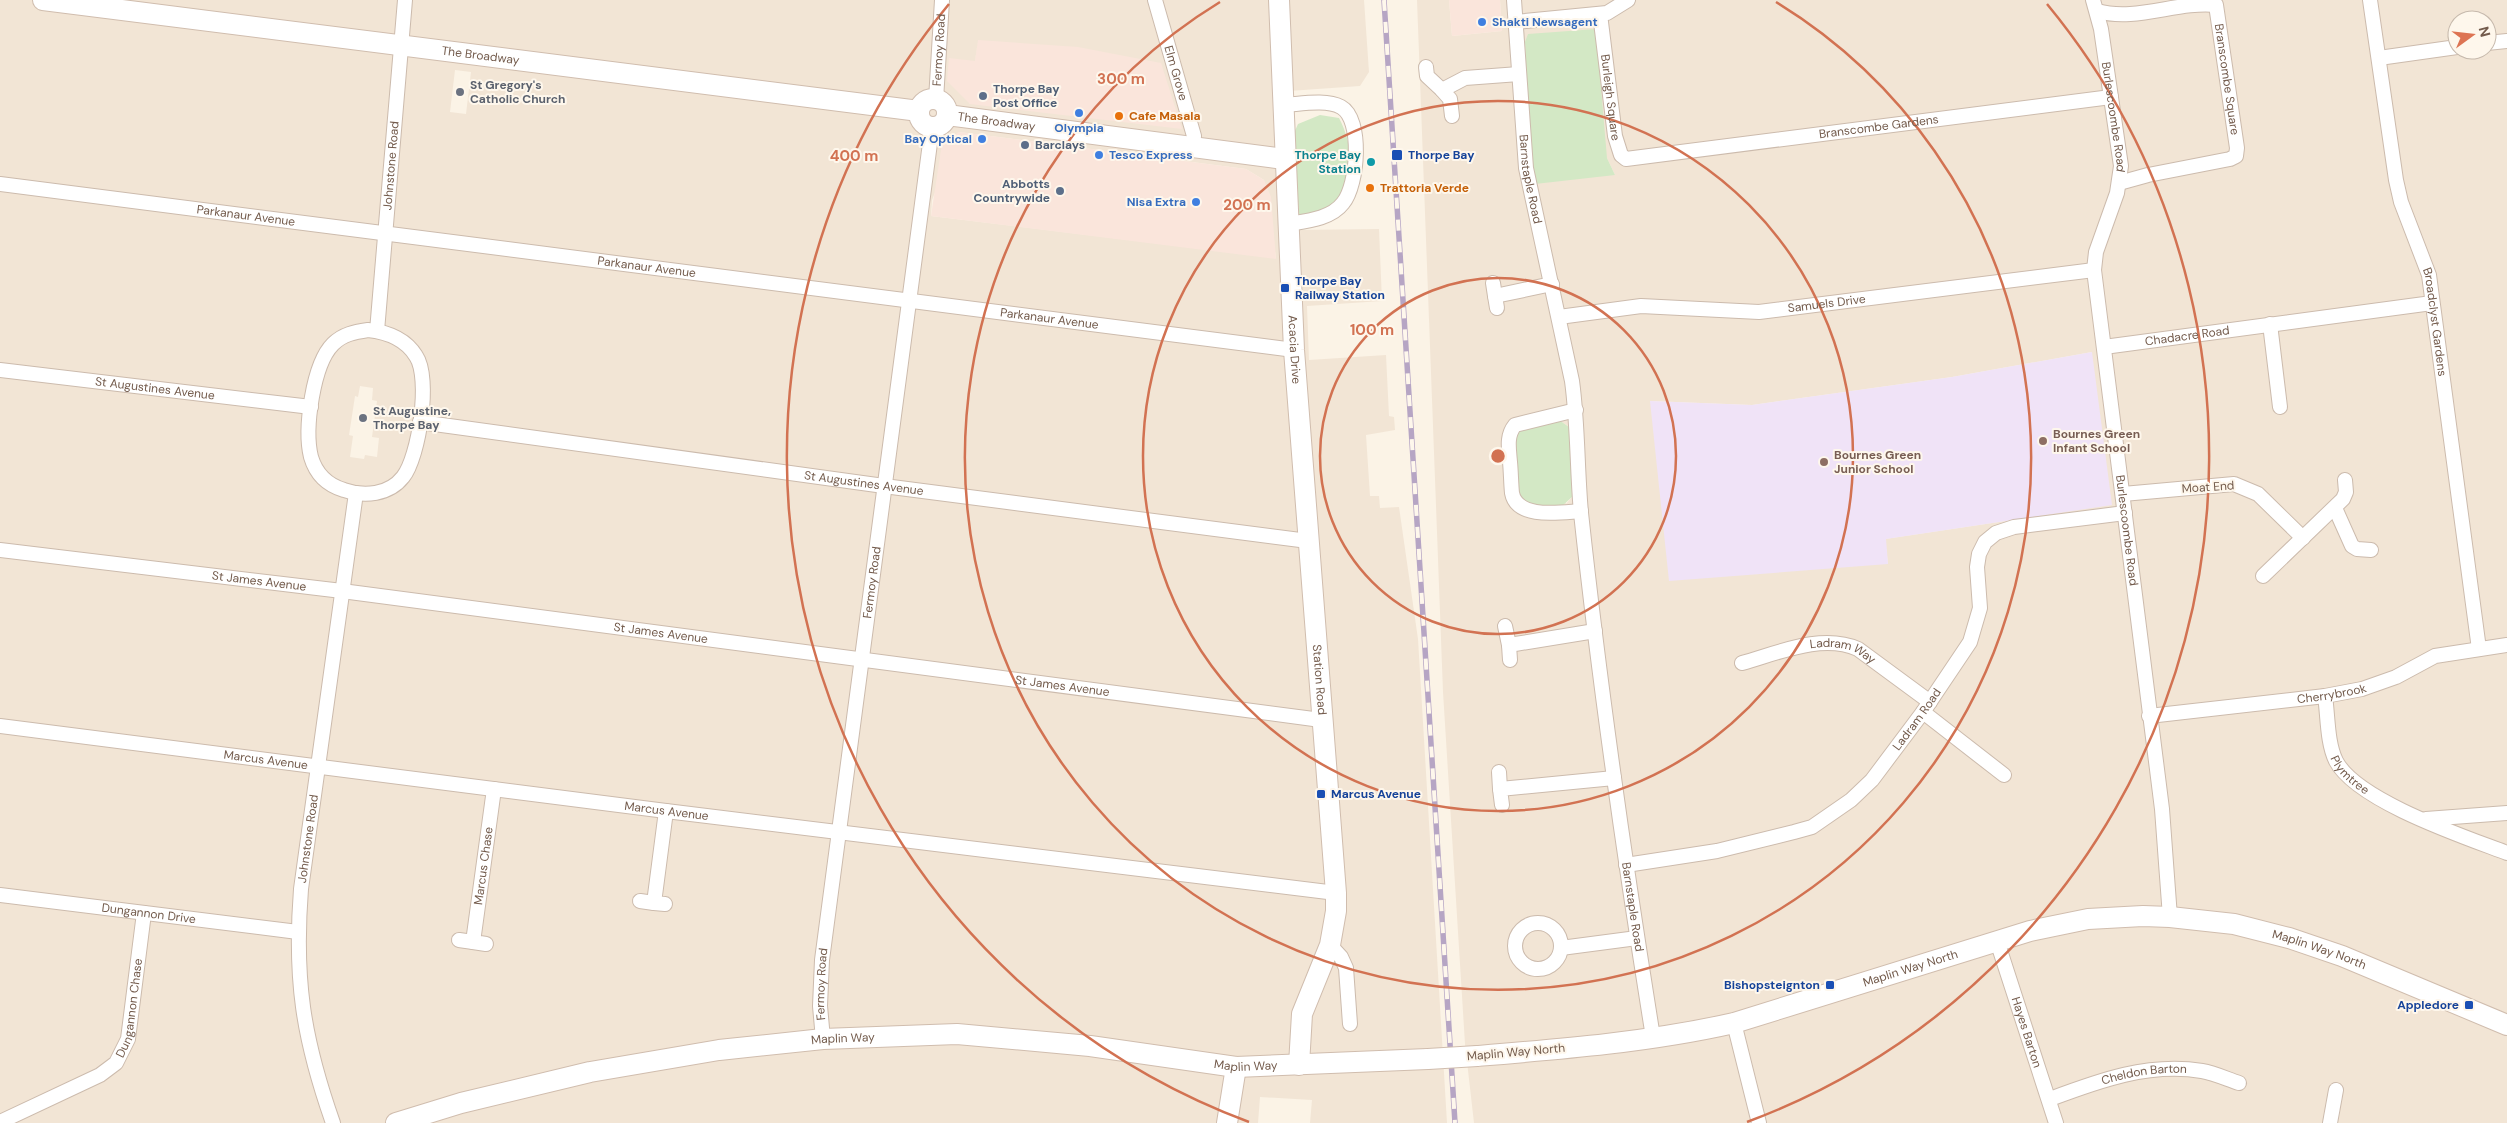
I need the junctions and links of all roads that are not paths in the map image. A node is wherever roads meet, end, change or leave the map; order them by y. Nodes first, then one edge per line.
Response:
1 (43, 0) edge
2 (404, 0) edge
3 (942, 0) edge
4 (1155, 0) edge
5 (1279, 0) edge
6 (1514, 0) edge
7 (1628, 0) edge
8 (2370, 0) edge
9 (2095, 6) edge
10 (1600, 14) junction
11 (1515, 22) junction
12 (400, 46) junction
13 (2447, 48) edge
14 (2379, 58) junction
15 (1426, 67) dead end
16 (1519, 74) junction
17 (1442, 90) junction
18 (2111, 97) junction
19 (1284, 105) junction
20 (934, 113) junction
21 (1452, 116) dead end
22 (1193, 147) junction
23 (1645, 156) joint
24 (1284, 158) junction
25 (2119, 183) junction
26 (0, 184) edge
27 (1288, 224) junction
28 (387, 233) junction
29 (2094, 270) junction
30 (1552, 284) junction
31 (1495, 296) dead end
32 (909, 300) junction
33 (2432, 303) junction
34 (1559, 317) junction
35 (2270, 324) junction
36 (377, 331) junction
37 (2104, 347) junction
38 (1294, 350) junction
39 (0, 370) edge
40 (312, 407) junction
41 (2280, 407) dead end
42 (1576, 410) junction
43 (1298, 415) joint
44 (420, 422) junction
45 (2345, 480) dead end
46 (884, 486) junction
47 (356, 493) junction
48 (2123, 494) junction
49 (2335, 508) junction
50 (1581, 511) junction
51 (2125, 513) junction
52 (2303, 538) junction
53 (1308, 541) junction
54 (0, 550) edge
55 (2371, 550) dead end
56 (2263, 576) dead end
57 (342, 591) junction
58 (1505, 626) dead end
59 (1595, 631) junction
60 (1509, 645) junction
61 (2507, 645) edge
62 (2479, 649) junction
63 (860, 660) junction
64 (1510, 660) dead end
65 (1742, 663) dead end
66 (2326, 696) junction
67 (1926, 707) junction
68 (2149, 716) junction
69 (1321, 720) junction
70 (0, 726) edge
71 (319, 768) junction
72 (1499, 772) dead end
73 (2004, 775) dead end
74 (1614, 778) junction
75 (494, 789) junction
76 (1500, 789) junction
77 (1502, 805) dead end
78 (666, 811) junction
79 (2507, 813) edge
80 (2463, 817) junction
81 (2421, 819) junction
82 (838, 832) junction
83 (2461, 835) junction
84 (2507, 853) edge
85 (1626, 865) junction
86 (1336, 892) junction
87 (0, 895) edge
88 (653, 903) dead end
89 (144, 913) junction
90 (2170, 916) junction
91 (298, 932) junction
92 (1637, 938) junction
93 (459, 940) dead end
94 (1997, 941) junction
95 (1330, 945) junction
96 (1561, 948) dead end
97 (1734, 1023) junction
98 (1350, 1024) dead end
99 (2507, 1025) edge
100 (1653, 1037) junction
101 (823, 1039) junction
102 (1299, 1064) junction
103 (1236, 1067) junction
104 (2239, 1083) dead end
105 (2336, 1090) dead end
106 (2050, 1099) junction
107 (0, 1122) edge
108 (333, 1123) edge
109 (396, 1123) edge
110 (1227, 1123) edge
111 (1759, 1123) edge
112 (2056, 1123) edge
113 (2330, 1123) edge

1 - 12 street, The Broadway
2 - 12 street, Johnstone Road
3 - 20 street, Fermoy Road
4 - 22 street, Elm Grove
5 - 19 street, Acacia Drive
6 - 11 street, Barnstaple Road
7 - 10 street
8 - 14 street, Broadclyst Gardens
9 - 18 street, Burlescoombe Road
9 - 25 street, Branscombe Square
10 - 11 street
10 - 23 street, Burleigh Square
11 - 16 street, Barnstaple Road
12 - 20 street, The Broadway
12 - 28 street, Johnstone Road
13 - 14 street
14 - 33 street, Broadclyst Gardens
15 - 17 street
16 - 17 street
16 - 30 street, Barnstaple Road
17 - 21 street
18 - 23 street, Branscombe Gardens
18 - 25 street, Burlescoombe Road
19 - 24 street, Acacia Drive
19 - 27 street
20 - 22 street, The Broadway
20 - 32 street, Fermoy Road
22 - 24 street, The Broadway
24 - 27 street, Acacia Drive
25 - 29 street, Burlescoombe Road
26 - 28 street, Parkanaur Avenue
27 - 38 street, Acacia Drive
28 - 32 street, Parkanaur Avenue
28 - 36 street, Johnstone Road
29 - 34 street, Samuels Drive
29 - 37 street, Burlescoombe Road
30 - 31 street
30 - 34 street, Barnstaple Road
32 - 38 street, Parkanaur Avenue
32 - 46 street, Fermoy Road
33 - 35 street, Chadacre Road
33 - 62 street, Broadclyst Gardens
34 - 42 street, Barnstaple Road
35 - 37 street, Chadacre Road
35 - 41 street
36 - 40 street
36 - 44 street
37 - 48 street, Burlescoombe Road
38 - 43 street, Acacia Drive
39 - 40 street, St Augustines Avenue
40 - 47 street
42 - 50 street, Barnstaple Road
42 - 50 street
43 - 53 street, Station Road
44 - 46 street, St Augustines Avenue
44 - 47 street
45 - 49 street
46 - 53 street, St Augustines Avenue
46 - 63 street, Fermoy Road
47 - 57 street, Johnstone Road
48 - 51 street, Burlescoombe Road
48 - 52 street, Moat End
49 - 52 street
49 - 55 street
50 - 59 street, Barnstaple Road
51 - 67 street, Ladram Road
51 - 68 street, Burlescoombe Road
52 - 56 street
53 - 69 street, Station Road
54 - 57 street, St James Avenue
57 - 63 street, St James Avenue
57 - 71 street, Johnstone Road
58 - 60 street
59 - 60 street
59 - 74 street, Barnstaple Road
60 - 64 street
61 - 62 street, Cherrybrook
62 - 66 street, Cherrybrook
63 - 69 street, St James Avenue
63 - 82 street, Fermoy Road
65 - 67 street, Ladram Way
66 - 68 street, Cherrybrook
66 - 81 street, Plymtree
67 - 73 street, Ladram Way
67 - 85 street, Ladram Road
68 - 90 street, Burlescoombe Road
69 - 86 street, Station Road
70 - 71 street, Marcus Avenue
71 - 75 street, Marcus Avenue
71 - 91 street, Johnstone Road
72 - 76 street
74 - 76 street
74 - 85 street, Barnstaple Road
75 - 78 street, Marcus Avenue
75 - 93 street, Marcus Chase
76 - 77 street
78 - 82 street, Marcus Avenue
78 - 88 street
79 - 80 street
80 - 81 street
80 - 83 street
81 - 83 street, Plymtree
82 - 86 street, Marcus Avenue
82 - 101 street, Fermoy Road
83 - 84 street, Plymtree
85 - 92 street, Barnstaple Road
86 - 95 street, Station Road
87 - 89 street, Dungannon Drive
89 - 91 street, Dungannon Drive
89 - 107 street, Dungannon Chase
90 - 94 street, Maplin Way North
90 - 99 street, Maplin Way North
91 - 108 street, Johnstone Road
92 - 96 street
92 - 100 street, Barnstaple Road
94 - 97 street, Maplin Way North
94 - 106 street, Hayes Barton
95 - 98 street
95 - 102 street, Station Road
97 - 100 street, Maplin Way North
97 - 111 street
100 - 102 street, Maplin Way North, bridge
101 - 103 street, Maplin Way
101 - 109 street, Maplin Way
102 - 103 street, Maplin Way
103 - 110 street
104 - 106 street, Cheldon Barton
105 - 113 street
106 - 112 street, Hayes Barton

